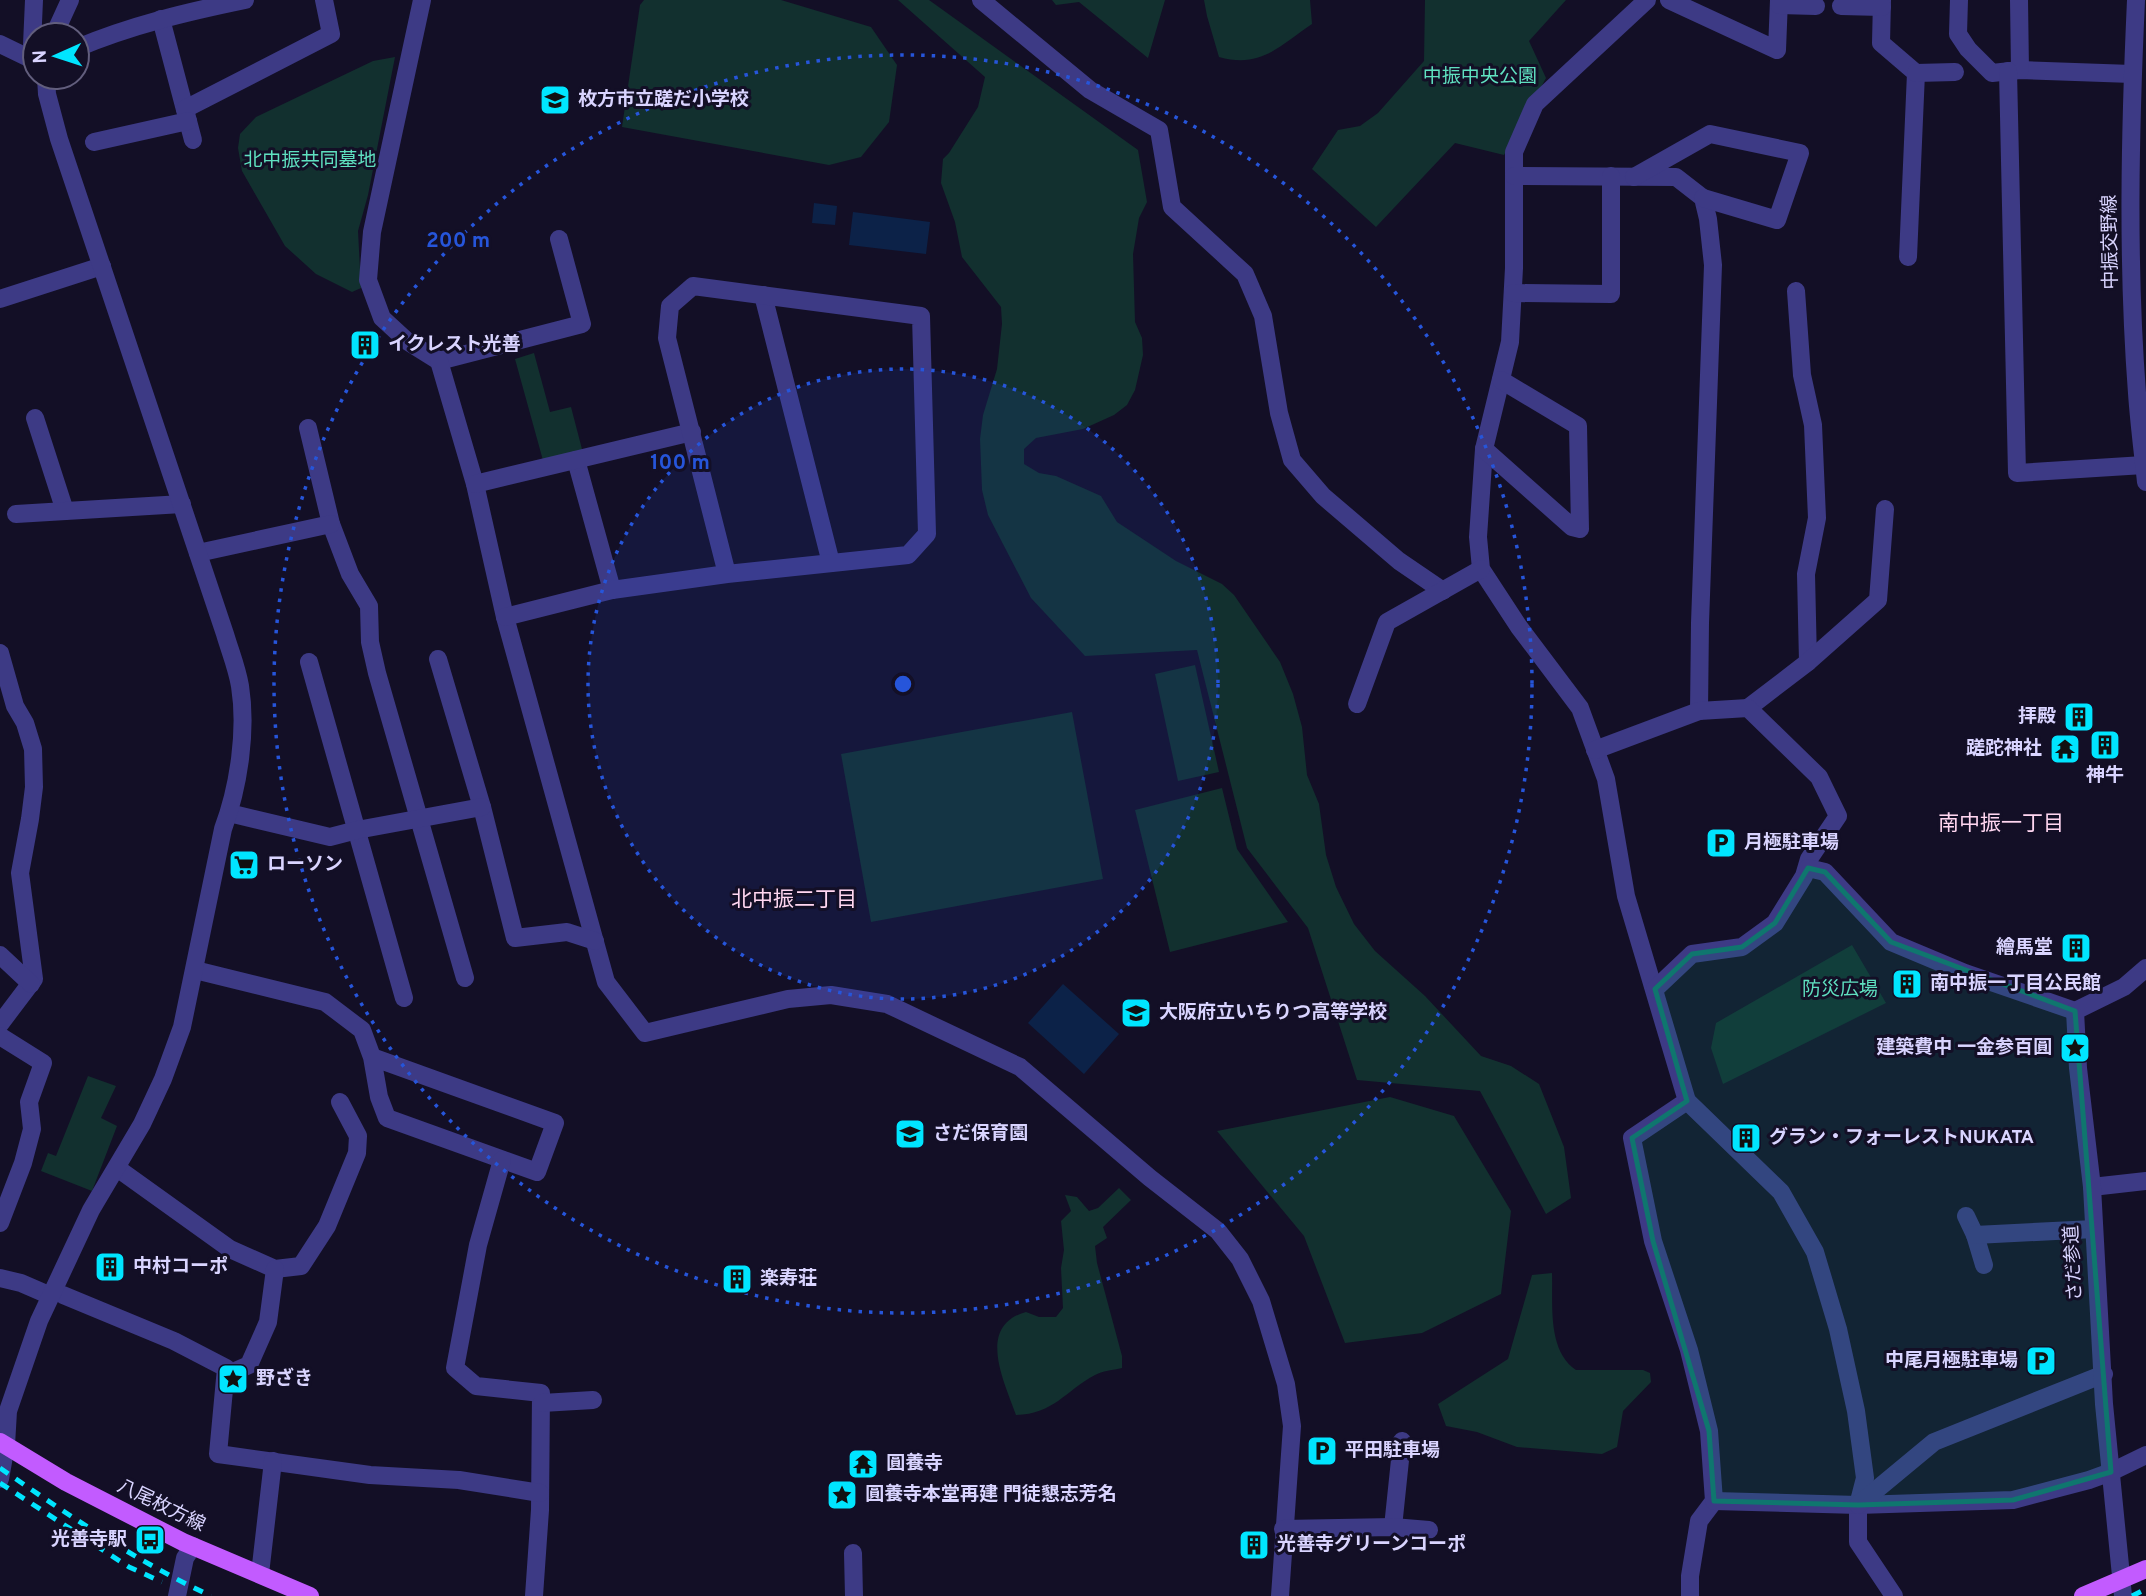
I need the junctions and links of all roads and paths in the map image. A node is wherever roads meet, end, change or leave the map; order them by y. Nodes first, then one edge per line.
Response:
1 (34, 0) edge
2 (70, 0) edge
3 (246, 0) edge
4 (324, 0) edge
5 (422, 0) edge
6 (981, 0) edge
7 (1647, 0) edge
8 (1669, 0) edge
9 (1959, 0) edge
10 (2020, 0) edge
11 (2136, 0) edge
12 (1779, 3) edge
13 (1882, 3) edge
14 (1816, 6) dead end
15 (1841, 6) dead end
16 (161, 19) junction
17 (33, 21) edge
18 (60, 21) edge
19 (91, 42) edge
20 (0, 44) edge
21 (21, 54) edge
22 (2014, 71) junction
23 (1955, 72) dead end
24 (1916, 73) junction
25 (2132, 74) junction
26 (47, 91) edge
27 (186, 115) junction
28 (193, 140) dead end
29 (94, 142) dead end
30 (1514, 176) junction
31 (1611, 176) junction
32 (1631, 178) junction
33 (2139, 186) edge
34 (1703, 198) junction
35 (559, 239) dead end
36 (1908, 257) dead end
37 (102, 267) junction
38 (1796, 291) dead end
39 (1513, 293) junction
40 (764, 295) junction
41 (0, 299) edge
42 (439, 361) junction
43 (1501, 380) junction
44 (35, 418) dead end
45 (308, 428) dead end
46 (692, 432) junction
47 (1483, 449) junction
48 (576, 460) junction
49 (2145, 474) edge
50 (475, 484) junction
51 (182, 504) junction
52 (1885, 509) dead end
53 (65, 511) junction
54 (16, 514) dead end
55 (331, 524) junction
56 (198, 552) junction
57 (831, 563) junction
58 (1481, 569) junction
59 (727, 574) junction
60 (612, 590) junction
61 (1444, 591) junction
62 (505, 617) junction
63 (0, 653) edge
64 (438, 659) dead end
65 (309, 662) dead end
66 (1808, 662) junction
67 (1357, 704) dead end
68 (1748, 708) junction
69 (1699, 711) junction
70 (1595, 750) junction
71 (482, 807) junction
72 (229, 813) junction
73 (418, 820) junction
74 (357, 830) junction
75 (1808, 868) junction
76 (595, 941) junction
77 (0, 955) edge
78 (2146, 968) edge
79 (195, 970) junction
80 (465, 978) dead end
81 (31, 984) junction
82 (1655, 989) junction
83 (404, 998) dead end
84 (2076, 1011) junction
85 (0, 1024) edge
86 (0, 1036) edge
87 (372, 1057) junction
88 (1687, 1101) junction
89 (340, 1102) dead end
90 (502, 1160) junction
91 (117, 1168) junction
92 (2146, 1181) edge
93 (2092, 1187) junction
94 (1966, 1216) dead end
95 (0, 1223) edge
96 (2094, 1229) junction
97 (1975, 1235) junction
98 (1984, 1265) dead end
99 (275, 1269) junction
100 (0, 1278) edge
101 (57, 1296) junction
102 (2104, 1374) junction
103 (226, 1375) junction
104 (593, 1400) dead end
105 (542, 1403) junction
106 (1402, 1441) dead end
107 (3, 1443) edge
108 (2146, 1455) edge
109 (273, 1461) junction
110 (2119, 1468) junction
111 (0, 1479) edge
112 (540, 1493) junction
113 (1714, 1501) junction
114 (1858, 1505) junction
115 (1393, 1527) junction
116 (1283, 1529) junction
117 (1429, 1530) dead end
118 (193, 1546) junction
119 (853, 1553) dead end
120 (2146, 1569) edge
121 (260, 1574) junction
122 (2122, 1588) edge
123 (177, 1596) edge
124 (310, 1596) edge
125 (534, 1596) edge
126 (854, 1596) edge
127 (1280, 1596) edge
128 (1690, 1596) edge
129 (1894, 1596) edge
130 (2083, 1596) edge

1 - 17 street
2 - 18 street
3 - 16 street
4 - 27 street
5 - 42 street
6 - 61 street
7 - 30 street
8 - 12 street
9 - 22 street
10 - 22 street
11 - 25 street, 中振交野線
12 - 14 street
13 - 15 street
13 - 24 street
16 - 19 street
16 - 27 street
20 - 21 street
22 - 25 street
22 - 49 street
23 - 24 street
24 - 36 street
25 - 33 street, 中振交野線
26 - 37 street
27 - 28 street
27 - 29 street
30 - 31 street
30 - 39 street
31 - 32 street
31 - 39 street
32 - 34 street
32 - 34 street
33 - 49 street, 中振交野線
34 - 69 street
35 - 42 street
37 - 41 street
37 - 51 street
38 - 66 street
39 - 43 street
40 - 46 street
40 - 57 street
40 - 57 street
42 - 50 street
43 - 47 street
43 - 47 street
44 - 53 street
45 - 55 street
46 - 48 street
46 - 59 street
47 - 58 street
48 - 50 street
48 - 60 street
50 - 62 street
51 - 53 street
51 - 56 street
52 - 66 street
53 - 54 street
55 - 56 street
55 - 73 street
56 - 72 street
57 - 59 street
58 - 61 street
58 - 70 street
59 - 60 street
60 - 62 street
61 - 67 street
62 - 76 street
63 - 81 street
64 - 71 street
65 - 74 street
66 - 68 street
68 - 69 street
68 - 75 street
69 - 70 street
70 - 82 street
71 - 73 street
71 - 76 street
72 - 74 street
72 - 79 street
73 - 74 street
73 - 80 street
74 - 83 street
75 - 82 street
75 - 84 street
76 - 116 street
77 - 81 street
78 - 84 street
79 - 87 street
79 - 91 street
81 - 85 street
82 - 88 street
84 - 93 street, さだ参道
86 - 95 street
87 - 90 street
87 - 90 street
88 - 113 street
88 - 114 street
89 - 99 street
90 - 105 street
91 - 99 street
91 - 101 street
92 - 93 street
93 - 96 street, さだ参道
94 - 97 street
96 - 97 street
96 - 102 street, さだ参道
97 - 98 street
99 - 103 street
100 - 101 street
101 - 103 street
101 - 107 street
102 - 110 street, さだ参道
102 - 114 street
103 - 109 street
104 - 105 street
105 - 112 street
106 - 115 street
107 - 111 street
107 - 118 main road, 八尾枚方線
108 - 110 street
109 - 112 street
109 - 121 street
110 - 114 street
110 - 122 street, さだ参道
112 - 125 street
113 - 114 street
113 - 128 street
114 - 129 street
115 - 116 street
115 - 117 street
116 - 127 street
118 - 121 main road, 八尾枚方線
118 - 123 street
119 - 126 street
120 - 122 main road
121 - 124 main road, 八尾枚方線
122 - 130 main road

